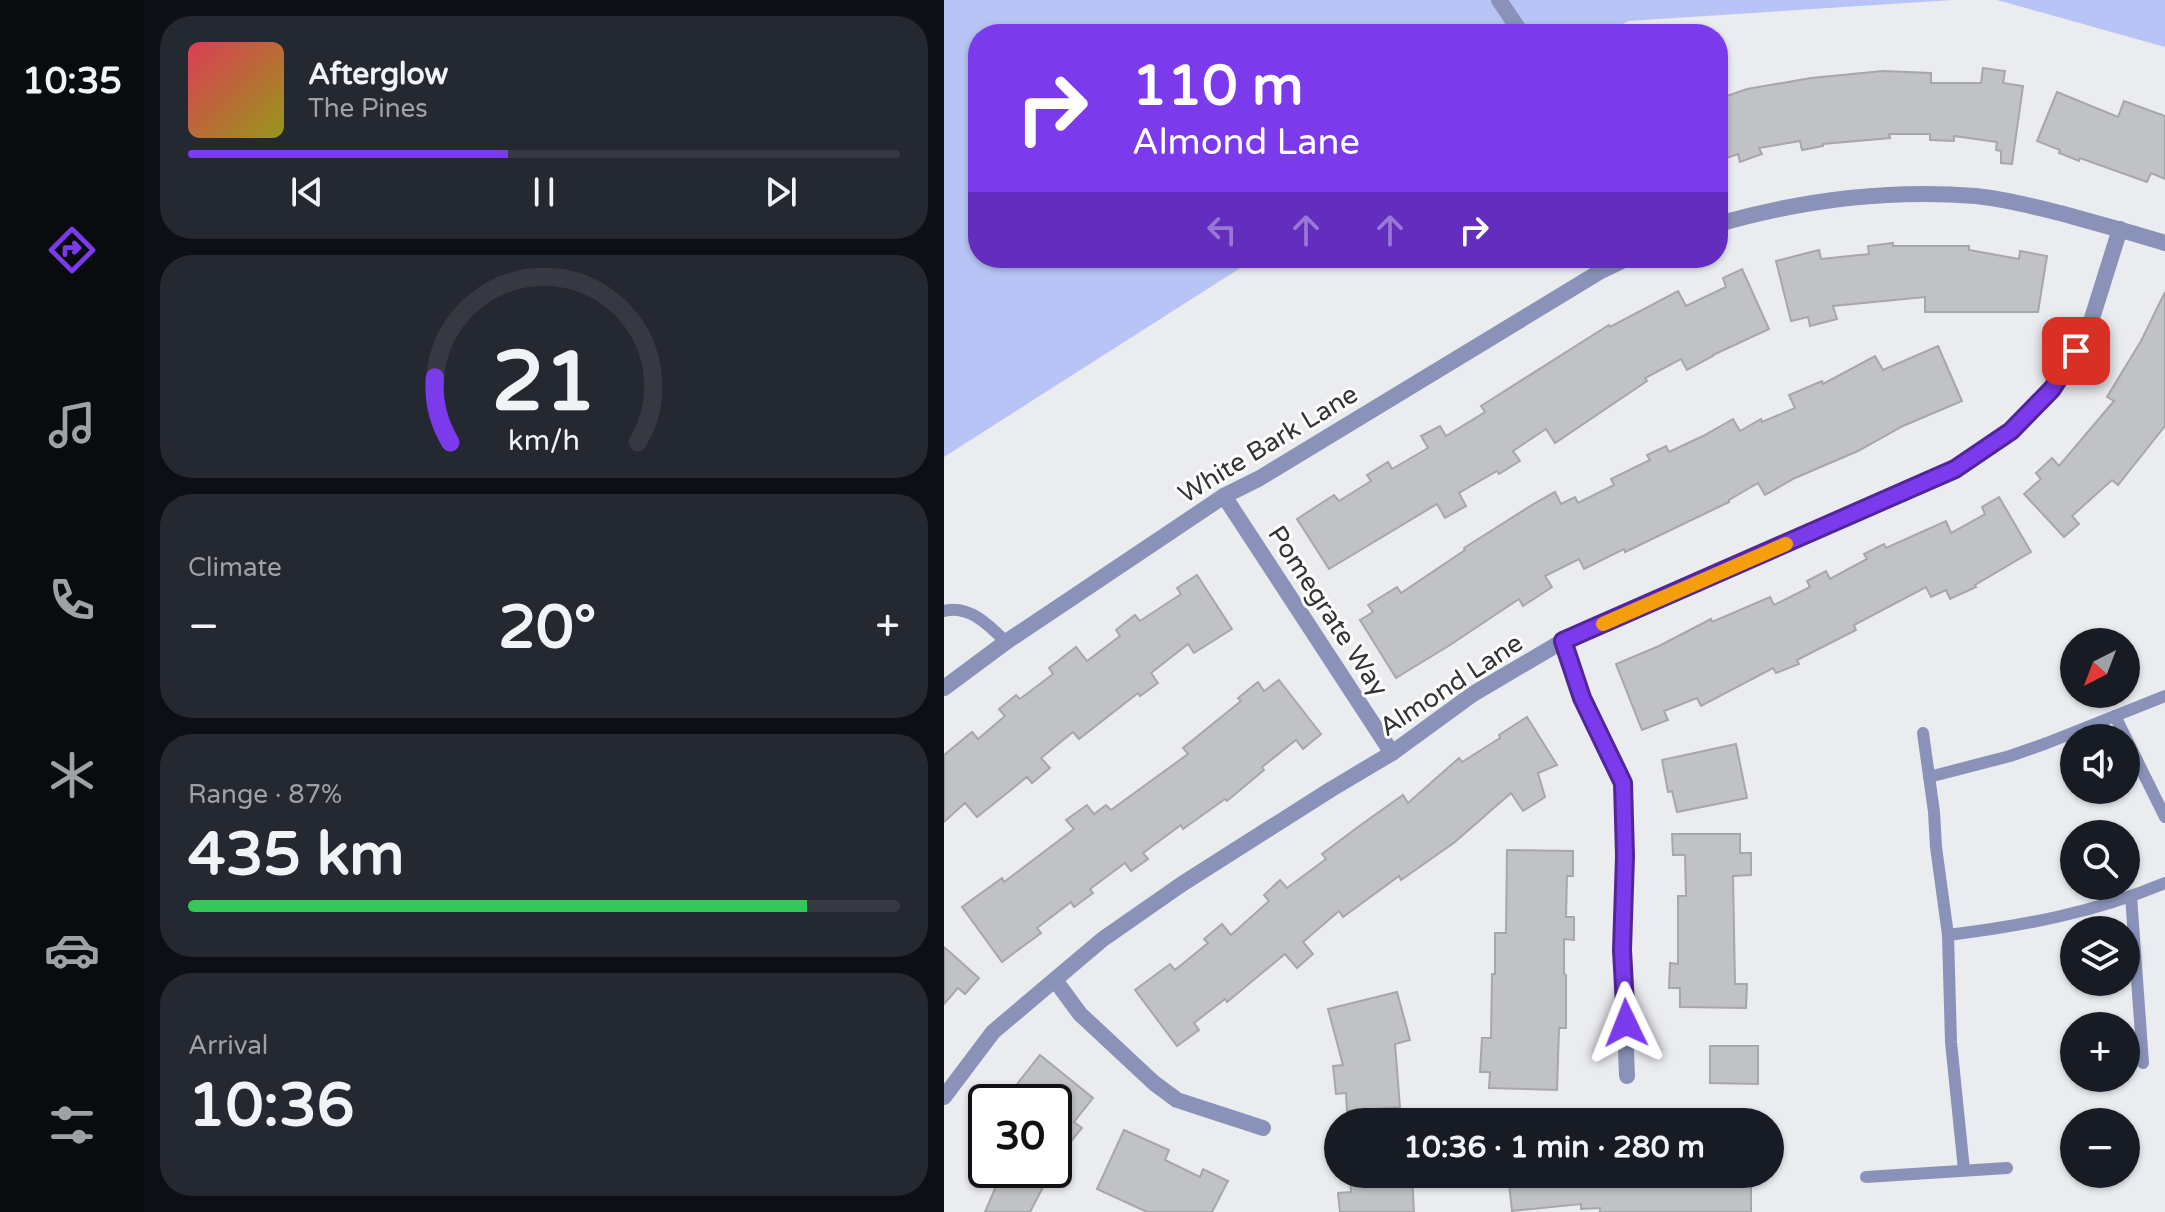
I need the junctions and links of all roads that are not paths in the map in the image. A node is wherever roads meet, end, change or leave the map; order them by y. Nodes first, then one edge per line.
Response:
1 (1499, 0) edge
2 (1515, 24) edge
3 (1728, 221) edge
4 (2120, 229) junction
5 (2165, 243) edge
6 (1607, 268) edge
7 (1224, 496) junction
8 (944, 611) edge
9 (1563, 641) junction
10 (1006, 642) junction
11 (944, 688) edge
12 (2165, 696) edge
13 (2115, 716) junction
14 (1923, 733) dead end
15 (1392, 753) junction
16 (1929, 777) junction
17 (2165, 817) edge
18 (2165, 883) edge
19 (2140, 893) edge
20 (2119, 900) edge
21 (2131, 900) edge
22 (1948, 935) junction
23 (1055, 980) junction
24 (2143, 1063) dead end
25 (1627, 1076) dead end
26 (944, 1097) edge
27 (1263, 1128) dead end
28 (2007, 1168) dead end
29 (1964, 1170) junction
30 (1866, 1177) dead end

1 - 2 street
3 - 4 street
4 - 5 street
4 - 9 street, Almond Lane
6 - 7 street, White Bark Lane
7 - 10 street, White Bark Lane
7 - 15 street, Pomegrate Way
8 - 10 lane
9 - 15 street, Almond Lane
9 - 25 street
10 - 11 street, White Bark Lane
12 - 13 lane
13 - 16 lane
13 - 17 lane
14 - 16 lane
15 - 23 street, Almond Lane
16 - 22 lane
18 - 19 lane
20 - 22 lane
21 - 24 lane
22 - 29 lane
23 - 26 street, Almond Lane
23 - 27 street
28 - 29 lane
29 - 30 lane

